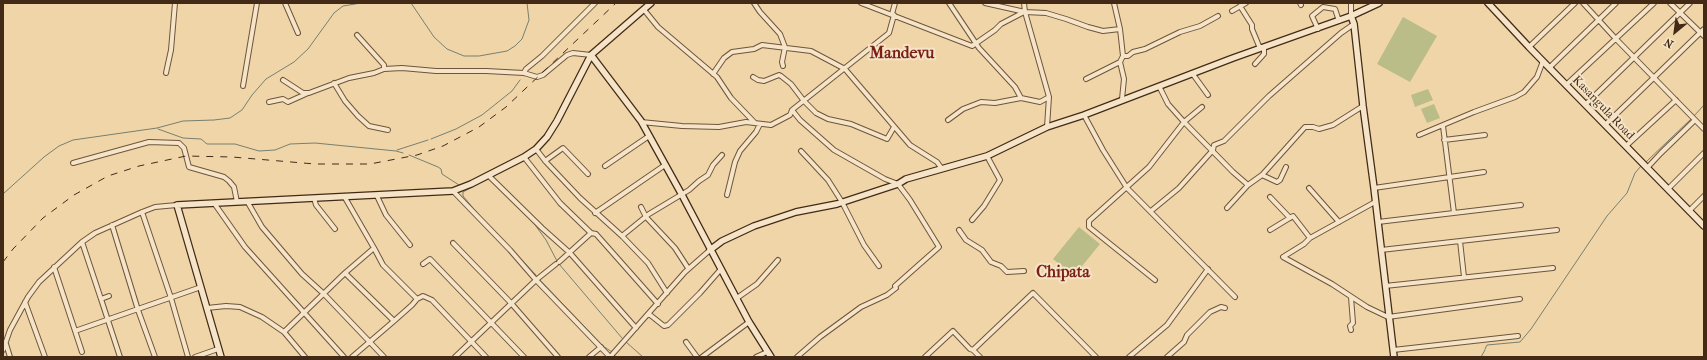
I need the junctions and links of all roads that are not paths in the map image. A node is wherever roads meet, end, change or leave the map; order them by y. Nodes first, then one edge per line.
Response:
1 (175, 3) edge
2 (257, 3) edge
3 (285, 3) edge
4 (595, 3) edge
5 (651, 3) edge
6 (754, 3) edge
7 (861, 3) edge
8 (895, 3) edge
9 (949, 3) edge
10 (985, 3) edge
11 (1024, 3) edge
12 (1114, 3) edge
13 (1246, 3) edge
14 (1351, 3) edge
15 (1379, 3) edge
16 (1488, 3) edge
17 (1574, 3) edge
18 (1583, 3) edge
19 (1616, 3) edge
20 (1654, 3) edge
21 (1670, 3) edge
22 (1690, 3) edge
23 (1240, 6) junction
24 (646, 7) junction
25 (1232, 11) dead end
26 (1025, 12) junction
27 (1680, 13) junction
28 (893, 14) junction
29 (1218, 16) dead end
30 (1351, 16) junction
31 (1598, 20) junction
32 (1340, 21) junction
33 (1354, 24) junction
34 (1120, 29) junction
35 (1318, 29) junction
36 (298, 33) dead end
37 (1703, 33) edge
38 (357, 34) dead end
39 (1616, 39) junction
40 (977, 43) junction
41 (785, 47) junction
42 (1529, 47) junction
43 (1263, 48) junction
44 (591, 55) junction
45 (1123, 56) junction
46 (1633, 57) junction
47 (1120, 62) junction
48 (1543, 62) junction
49 (1255, 64) dead end
50 (783, 66) dead end
51 (1549, 68) junction
52 (384, 69) junction
53 (845, 69) junction
54 (166, 73) dead end
55 (524, 73) junction
56 (1192, 73) junction
57 (713, 74) junction
58 (753, 77) dead end
59 (1654, 78) junction
60 (1086, 79) dead end
61 (283, 80) dead end
62 (334, 83) junction
63 (1566, 85) junction
64 (243, 86) dead end
65 (1159, 86) junction
66 (309, 93) junction
67 (1208, 95) dead end
68 (1049, 97) junction
69 (1021, 98) junction
70 (1122, 99) junction
71 (1676, 100) junction
72 (804, 101) junction
73 (269, 102) dead end
74 (1585, 105) junction
75 (1363, 106) junction
76 (1202, 107) dead end
77 (792, 110) junction
78 (1084, 115) junction
79 (948, 120) dead end
80 (1695, 120) junction
81 (640, 122) junction
82 (1184, 122) junction
83 (758, 123) junction
84 (1604, 125) junction
85 (1443, 126) junction
86 (894, 127) junction
87 (1047, 127) junction
88 (1704, 129) edge
89 (388, 130) dead end
90 (1419, 135) dead end
91 (1485, 135) dead end
92 (649, 136) junction
93 (1444, 140) junction
94 (1626, 146) junction
95 (536, 149) junction
96 (1213, 150) junction
97 (801, 151) dead end
98 (1704, 153) edge
99 (722, 155) dead end
100 (987, 156) junction
101 (524, 158) junction
102 (545, 161) junction
103 (73, 163) dead end
104 (665, 165) junction
105 (605, 166) dead end
106 (1286, 168) dead end
107 (1647, 168) junction
108 (942, 169) junction
109 (1484, 172) dead end
110 (588, 174) dead end
111 (1262, 175) junction
112 (489, 176) junction
113 (1449, 177) junction
114 (898, 184) junction
115 (1248, 185) junction
116 (1127, 188) junction
117 (1309, 188) dead end
118 (1374, 188) junction
119 (1668, 189) junction
120 (453, 191) junction
121 (682, 195) junction
122 (727, 195) dead end
123 (344, 196) junction
124 (377, 196) junction
125 (1704, 196) edge
126 (1270, 197) dead end
127 (314, 198) junction
128 (247, 201) junction
129 (237, 202) junction
130 (842, 202) junction
131 (1375, 202) junction
132 (214, 203) junction
133 (177, 204) junction
134 (1521, 205) dead end
135 (641, 207) dead end
136 (1227, 208) dead end
137 (1151, 211) junction
138 (1689, 211) junction
139 (142, 212) junction
140 (595, 213) junction
141 (1454, 213) junction
142 (646, 217) junction
143 (1290, 218) junction
144 (972, 220) dead end
145 (1339, 222) junction
146 (1378, 222) junction
147 (112, 225) junction
148 (1704, 226) edge
149 (335, 229) dead end
150 (959, 230) dead end
151 (1270, 230) dead end
152 (1557, 230) dead end
153 (591, 233) junction
154 (622, 236) junction
155 (1310, 238) junction
156 (1460, 241) junction
157 (82, 242) junction
158 (453, 243) dead end
159 (410, 246) dead end
160 (374, 248) junction
161 (710, 250) junction
162 (1381, 250) junction
163 (570, 253) junction
164 (778, 260) dead end
165 (423, 264) dead end
166 (879, 266) dead end
167 (54, 267) junction
168 (688, 268) junction
169 (1553, 268) dead end
170 (721, 269) junction
171 (1208, 269) junction
172 (1024, 271) dead end
173 (345, 273) junction
174 (1464, 277) junction
175 (536, 280) junction
176 (1155, 280) dead end
177 (1385, 286) junction
178 (201, 287) junction
179 (324, 294) junction
180 (666, 294) junction
181 (109, 296) dead end
182 (1235, 297) dead end
183 (1351, 297) junction
184 (171, 298) junction
185 (737, 298) junction
186 (101, 299) junction
187 (417, 299) junction
188 (1520, 299) dead end
189 (25, 302) junction
190 (511, 303) junction
191 (658, 304) junction
192 (207, 308) junction
193 (1225, 308) dead end
194 (138, 310) junction
195 (304, 312) junction
196 (649, 314) junction
197 (1388, 317) junction
198 (108, 320) junction
199 (394, 321) junction
200 (491, 322) junction
201 (749, 322) junction
202 (636, 328) junction
203 (1351, 330) dead end
204 (75, 331) junction
205 (284, 332) junction
206 (1518, 336) dead end
207 (370, 341) junction
208 (471, 342) junction
209 (686, 342) dead end
210 (6, 343) junction
211 (601, 347) junction
212 (218, 349) junction
213 (3, 350) edge
214 (973, 350) junction
215 (1393, 350) junction
216 (82, 352) dead end
217 (769, 355) edge
218 (10, 357) edge
219 (45, 357) edge
220 (120, 357) edge
221 (155, 357) edge
222 (188, 357) edge
223 (195, 357) edge
224 (221, 357) edge
225 (305, 357) edge
226 (344, 357) edge
227 (352, 357) edge
228 (384, 357) edge
229 (455, 357) edge
230 (486, 357) edge
231 (524, 357) edge
232 (558, 357) edge
233 (589, 357) edge
234 (610, 357) edge
235 (696, 357) edge
236 (702, 357) edge
237 (756, 357) edge
238 (797, 357) edge
239 (925, 357) edge
240 (980, 357) edge
241 (1096, 357) edge
242 (1129, 357) edge
243 (1167, 357) edge
244 (1394, 357) edge

1 - 54 street
2 - 64 street
3 - 36 street
4 - 55 street
5 - 24 street
6 - 41 street
7 - 28 street
8 - 28 street
9 - 40 street
10 - 26 street
11 - 26 street
12 - 34 street
13 - 23 street
14 - 30 street
15 - 30 street
16 - 42 street, Kasangula Road
17 - 42 street
18 - 31 street
19 - 31 street
20 - 39 street
21 - 27 street
22 - 27 street
23 - 25 street
23 - 43 street
24 - 44 street
24 - 57 street
26 - 34 street
26 - 40 street
26 - 68 street
27 - 37 street
27 - 46 street
28 - 40 street
28 - 53 street
29 - 45 street
30 - 32 street
30 - 33 street
31 - 39 street
31 - 51 street
32 - 35 street
32 - 35 street
33 - 75 street
33 - 96 street
34 - 45 street
35 - 43 street
37 - 59 street
38 - 52 street
39 - 46 street
39 - 63 street
40 - 69 street
41 - 50 street
41 - 53 street
41 - 57 street
42 - 48 street, Kasangula Road
43 - 49 street
43 - 56 street
44 - 55 street
44 - 81 street
44 - 95 street
45 - 47 street
46 - 59 street
46 - 74 street
47 - 60 street
47 - 70 street
48 - 51 street, Kasangula Road
48 - 85 street
51 - 63 street, Kasangula Road
52 - 55 street
52 - 62 street
53 - 72 street
53 - 86 street
56 - 65 street
56 - 67 street
57 - 83 street
58 - 72 street
59 - 71 street
59 - 84 street
61 - 66 street
62 - 66 street
62 - 89 street
63 - 74 street, Kasangula Road
65 - 70 street
65 - 82 street
66 - 73 street
68 - 69 street
68 - 87 street
69 - 79 street
70 - 78 street
71 - 80 street
71 - 94 street
72 - 77 street
72 - 86 street
74 - 84 street, Kasangula Road
75 - 111 street
75 - 118 street
76 - 82 street
77 - 83 street
77 - 114 street
78 - 87 street
78 - 116 street
80 - 88 street
80 - 107 street
81 - 83 street
81 - 92 street
82 - 96 street
82 - 116 street
83 - 122 street
84 - 94 street, Kasangula Road
85 - 90 street
85 - 93 street
86 - 108 street
87 - 100 street
91 - 93 street
92 - 104 street
92 - 105 street
93 - 113 street
94 - 107 street, Kasangula Road
95 - 101 street
95 - 102 street
96 - 115 street
96 - 137 street
97 - 130 street
98 - 119 street
99 - 121 street
100 - 108 street
100 - 144 street
101 - 112 street
101 - 153 street
102 - 110 street
102 - 140 street
103 - 129 street
104 - 121 street
104 - 140 street
106 - 111 street
107 - 119 street, Kasangula Road
108 - 114 street
109 - 113 street
111 - 115 street
112 - 120 street
112 - 163 street
113 - 118 street
113 - 141 street
114 - 130 street
114 - 238 street
115 - 136 street
116 - 137 street
116 - 176 street
117 - 145 street
118 - 131 street
119 - 138 street, Kasangula Road
120 - 124 street
120 - 175 street
121 - 142 street
121 - 161 street
123 - 124 street
123 - 127 street
123 - 160 street
124 - 159 street
125 - 138 street
126 - 143 street
127 - 128 street
127 - 149 street
128 - 129 street
128 - 179 street
129 - 132 street
130 - 161 street
130 - 166 street
131 - 145 street
131 - 146 street
132 - 133 street
132 - 195 street
133 - 139 street
133 - 178 street
134 - 141 street
135 - 142 street
137 - 171 street
138 - 148 street, Kasangula Road
139 - 147 street
139 - 184 street
140 - 154 street
141 - 146 street
142 - 154 street
142 - 168 street
143 - 151 street
143 - 155 street
145 - 155 street
146 - 162 street
147 - 157 street
147 - 194 street
150 - 172 street
152 - 156 street
153 - 163 street
153 - 191 street
154 - 180 street
155 - 183 street
156 - 162 street
156 - 174 street
157 - 167 street
157 - 186 street
158 - 190 street
160 - 173 street
160 - 187 street
161 - 168 street
161 - 170 street
162 - 177 street
163 - 175 street
163 - 202 street
164 - 185 street
165 - 200 street
167 - 189 street
167 - 204 street
168 - 180 street
169 - 174 street
170 - 185 street
170 - 196 street
171 - 182 street
171 - 242 street
173 - 179 street
173 - 199 street
174 - 177 street
175 - 190 street
175 - 211 street
177 - 197 street
178 - 184 street
178 - 192 street
179 - 195 street
179 - 207 street
180 - 191 street
181 - 186 street
183 - 197 street
183 - 203 street
184 - 194 street
184 - 222 street
185 - 201 street
186 - 198 street
187 - 199 street
187 - 208 street
188 - 197 street
189 - 210 street
189 - 219 street
190 - 200 street
190 - 232 street
191 - 196 street
192 - 205 street
192 - 212 street
193 - 243 street
194 - 198 street
194 - 221 street
195 - 205 street
195 - 226 street
196 - 202 street
197 - 215 street
198 - 204 street
198 - 220 street
199 - 207 street
200 - 208 street
200 - 231 street
201 - 217 street
201 - 236 street
202 - 234 street
204 - 216 street
205 - 225 street
206 - 215 street
207 - 227 street
207 - 228 street
208 - 229 street
208 - 230 street
209 - 235 street
210 - 213 street
210 - 218 street
211 - 233 street
211 - 234 street
212 - 223 street
212 - 224 street
214 - 239 street
214 - 240 street
214 - 241 street
215 - 244 street
217 - 237 street

